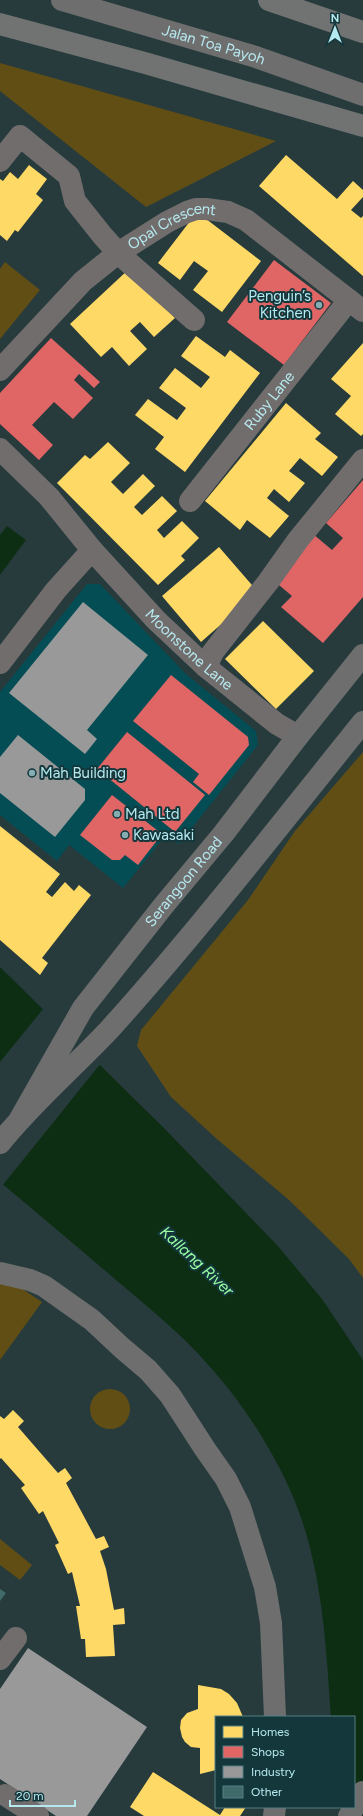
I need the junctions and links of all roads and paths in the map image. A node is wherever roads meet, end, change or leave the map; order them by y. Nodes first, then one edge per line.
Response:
1 (62, 0) edge
2 (269, 0) edge
3 (0, 24) edge
4 (363, 32) edge
5 (363, 95) edge
6 (363, 126) edge
7 (0, 161) edge
8 (118, 253) junction
9 (356, 306) edge
10 (194, 320) dead end
11 (0, 370) edge
12 (0, 449) edge
13 (363, 460) edge
14 (190, 501) dead end
15 (92, 550) junction
16 (363, 655) edge
17 (0, 663) edge
18 (206, 667) junction
19 (363, 722) edge
20 (298, 736) junction
21 (20, 1119) junction
22 (0, 1143) edge
23 (0, 1273) edge
24 (16, 1638) dead end
25 (0, 1660) edge
26 (275, 1716) edge
27 (363, 1792) edge
28 (5, 1795) dead end
29 (355, 1806) edge
30 (38, 1816) edge

1 - 5 main road, Jalan Toa Payoh
2 - 4 highway
3 - 6 highway
7 - 8 street
8 - 9 street, Opal Crescent
8 - 10 street
8 - 11 street, Opal Crescent
9 - 14 street, Ruby Lane
12 - 15 street, Moonstone Lane
13 - 18 street
15 - 17 street
15 - 18 street, Moonstone Lane
16 - 20 main road, Serangoon Road
18 - 20 street, Moonstone Lane
19 - 21 main road, Serangoon Road
20 - 21 main road, Serangoon Road
21 - 22 main road, Serangoon Road
23 - 26 main road
24 - 25 street
27 - 29 main road
28 - 30 street

